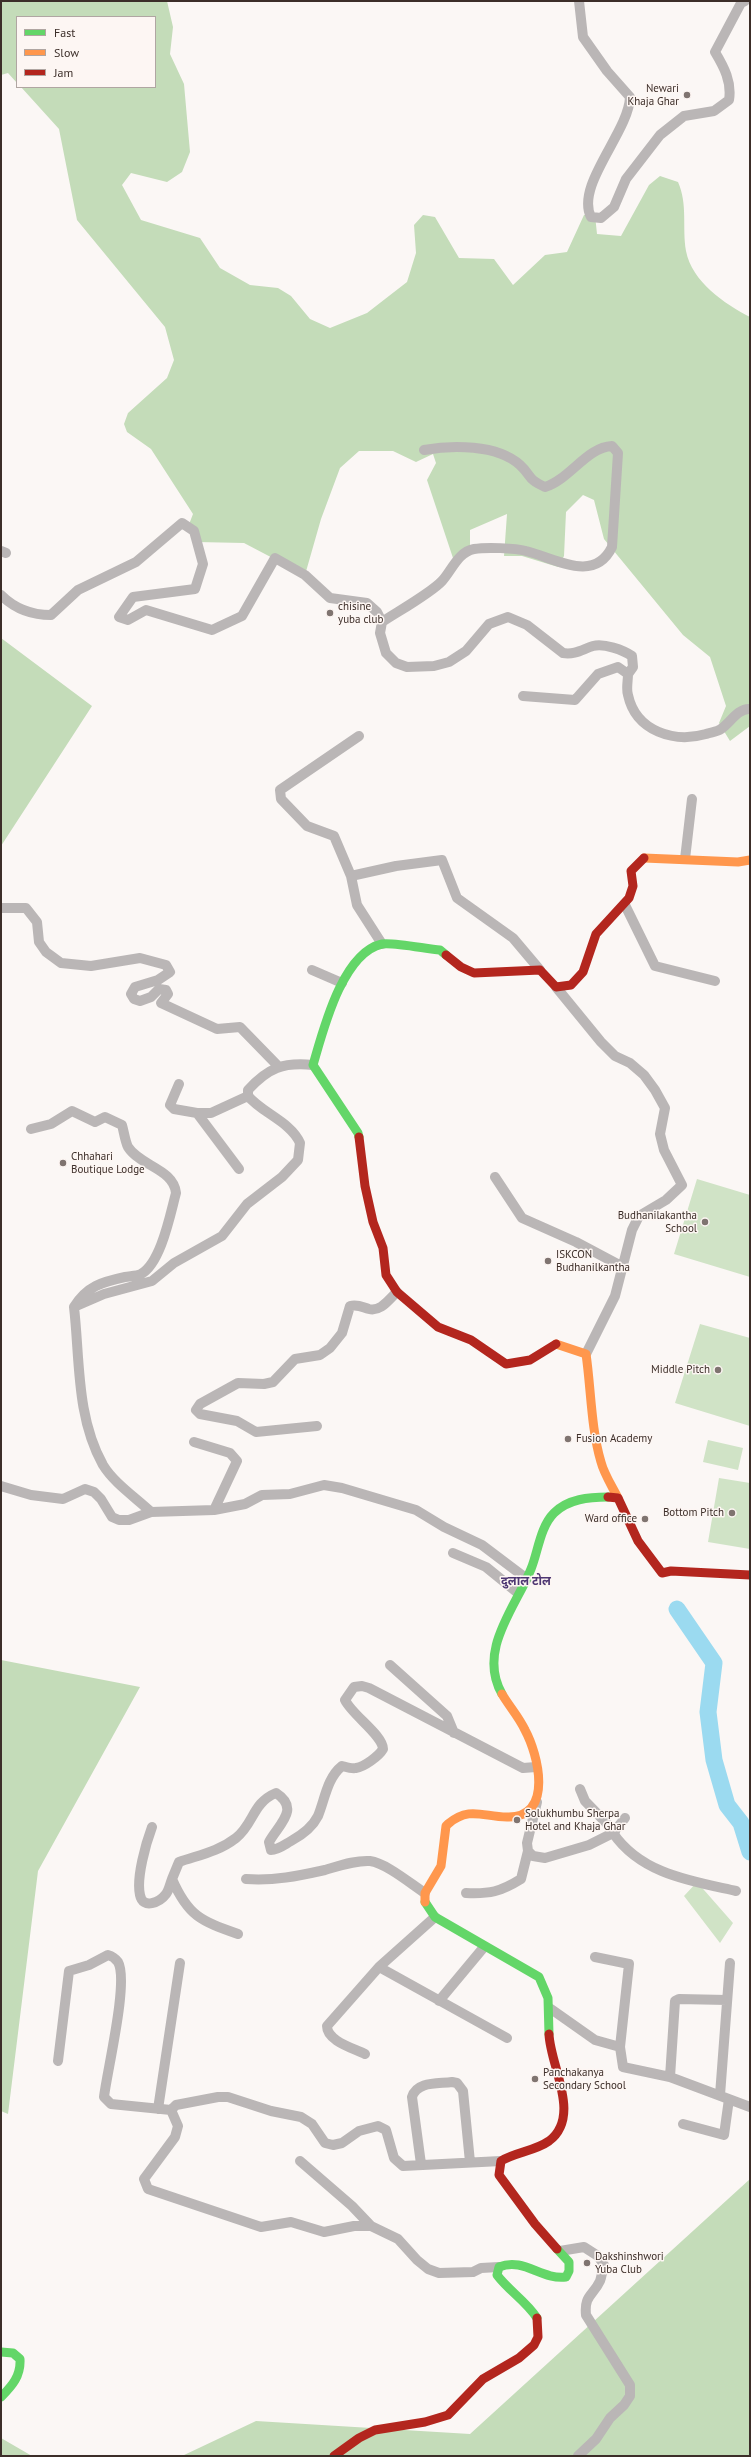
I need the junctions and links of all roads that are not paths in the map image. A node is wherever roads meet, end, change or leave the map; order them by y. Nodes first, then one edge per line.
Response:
1 (580, 1) edge
2 (745, 1) edge
3 (424, 450) dead end
4 (1, 595) edge
5 (382, 622) junction
6 (628, 674) junction
7 (523, 696) dead end
8 (750, 709) edge
9 (359, 736) dead end
10 (692, 799) dead end
11 (685, 859) junction
12 (750, 860) edge
13 (351, 876) junction
14 (624, 904) junction
15 (1, 908) edge
16 (382, 944) junction
17 (312, 970) dead end
18 (540, 970) junction
19 (715, 981) dead end
20 (342, 983) junction
21 (556, 987) junction
22 (313, 1065) junction
23 (278, 1066) junction
24 (179, 1084) dead end
25 (248, 1096) junction
26 (197, 1113) junction
27 (31, 1129) dead end
28 (239, 1169) dead end
29 (496, 1177) dead end
30 (623, 1268) junction
31 (397, 1292) junction
32 (74, 1307) junction
33 (586, 1354) junction
34 (317, 1426) dead end
35 (194, 1442) dead end
36 (1, 1486) edge
37 (618, 1498) junction
38 (214, 1510) junction
39 (151, 1512) junction
40 (453, 1553) dead end
41 (750, 1575) edge
42 (527, 1579) junction
43 (518, 1593) junction
44 (390, 1665) dead end
45 (454, 1733) junction
46 (536, 1767) junction
47 (580, 1789) dead end
48 (539, 1796) junction
49 (625, 1818) dead end
50 (152, 1827) dead end
51 (614, 1833) junction
52 (528, 1851) junction
53 (172, 1879) junction
54 (246, 1879) dead end
55 (736, 1891) dead end
56 (466, 1892) dead end
57 (425, 1893) junction
58 (435, 1917) junction
59 (238, 1934) dead end
60 (484, 1947) junction
61 (595, 1957) dead end
62 (180, 1963) dead end
63 (730, 1963) dead end
64 (378, 1967) junction
65 (439, 2000) junction
66 (727, 2000) junction
67 (551, 2009) junction
68 (507, 2038) dead end
69 (620, 2047) junction
70 (365, 2054) dead end
71 (58, 2061) dead end
72 (670, 2077) junction
73 (724, 2097) junction
74 (750, 2107) edge
75 (158, 2109) junction
76 (171, 2110) junction
77 (683, 2124) dead end
78 (300, 2161) dead end
79 (501, 2161) junction
80 (470, 2162) junction
81 (421, 2164) junction
82 (371, 2226) junction
83 (560, 2251) junction
84 (499, 2267) junction
85 (1, 2352) edge
86 (1, 2397) edge
87 (334, 2456) edge
88 (578, 2456) edge

1 - 2 street
3 - 5 street
4 - 5 street
5 - 6 street
6 - 7 street
6 - 8 street
9 - 13 street
10 - 11 street
11 - 12 street
11 - 14 street
13 - 16 street
13 - 18 street
14 - 19 street
14 - 21 street
15 - 23 street
16 - 18 street
16 - 20 street
17 - 20 street
18 - 21 street
20 - 22 street
21 - 30 street
22 - 23 street
22 - 31 street
23 - 25 street
24 - 26 street
25 - 26 street
25 - 32 street
26 - 28 street
27 - 32 street
29 - 30 street
30 - 33 street
31 - 33 street
31 - 34 street
32 - 39 street
33 - 37 street
35 - 38 street
36 - 39 street
37 - 41 street
37 - 42 street
38 - 39 street
38 - 42 street
40 - 43 street
42 - 43 street
43 - 46 street
44 - 45 street
45 - 46 street
45 - 53 street
46 - 48 street
47 - 51 street
48 - 52 street
48 - 57 street
49 - 51 street
50 - 53 street
51 - 52 street
51 - 55 street
52 - 56 street
53 - 59 street
54 - 57 street
57 - 58 street
58 - 60 street
58 - 64 street
60 - 65 street
60 - 67 street
61 - 69 street
62 - 75 street
63 - 66 street
64 - 65 street
64 - 70 street
65 - 68 street
66 - 72 street
66 - 73 street
67 - 69 street
67 - 79 street
69 - 72 street
71 - 75 street
72 - 73 street
73 - 74 street
73 - 77 street
75 - 76 street
76 - 81 street
76 - 82 street
78 - 82 street
79 - 80 street
79 - 83 street
80 - 81 street
80 - 81 street
82 - 84 street
83 - 84 street
83 - 88 street
84 - 87 street
85 - 86 street

